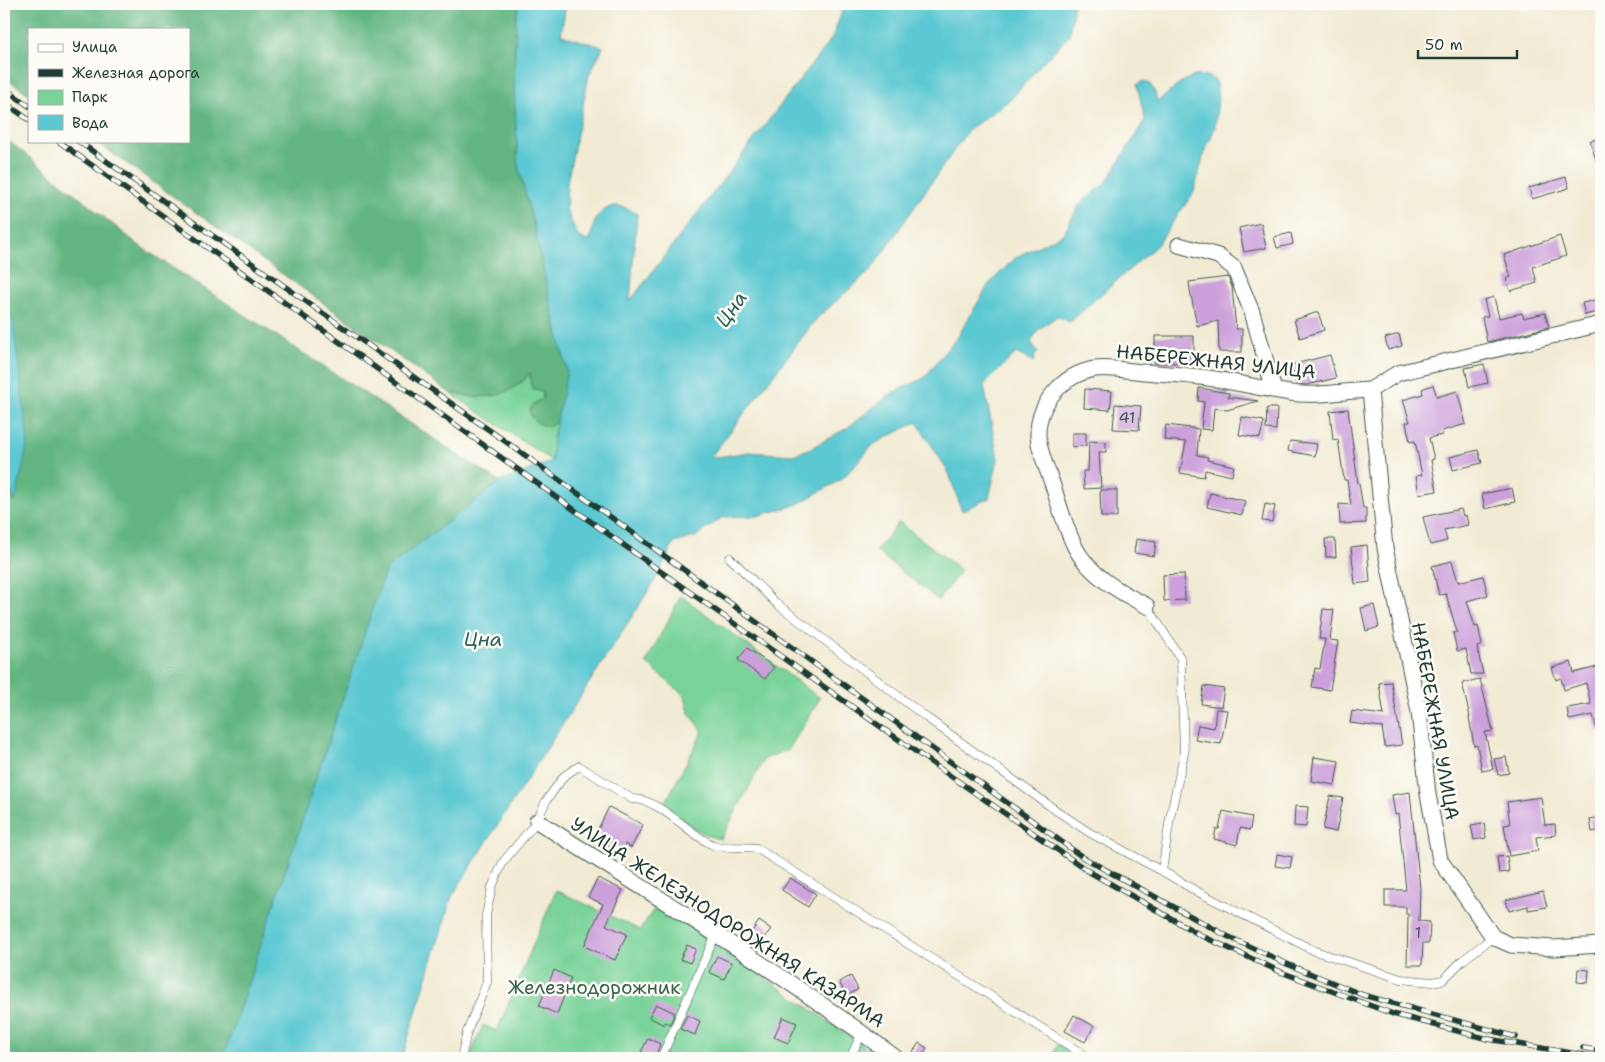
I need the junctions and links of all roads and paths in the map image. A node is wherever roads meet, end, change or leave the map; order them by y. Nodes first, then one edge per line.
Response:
1 (1179, 245) dead end
2 (1601, 324) edge
3 (1274, 390) junction
4 (1370, 390) junction
5 (730, 558) dead end
6 (1147, 606) joint
7 (537, 821) junction
8 (1162, 871) junction
9 (716, 934) junction
10 (1493, 938) junction
11 (1601, 945) edge
12 (862, 1033) junction
13 (461, 1058) edge
14 (661, 1058) edge
15 (850, 1058) edge
16 (896, 1058) edge
17 (1089, 1058) edge

1 - 3 street
2 - 4 street
3 - 4 street, НАБЕРЕЖНАЯ УЛИЦА
3 - 6 street, НАБЕРЕЖНАЯ УЛИЦА
4 - 10 street, НАБЕРЕЖНАЯ УЛИЦА
5 - 8 lane
6 - 8 lane
7 - 9 street, УЛИЦА ЖЕЛЕЗНОДОРОЖНАЯ КАЗАРМА
7 - 13 lane
7 - 17 lane
8 - 10 lane
9 - 12 street, УЛИЦА ЖЕЛЕЗНОДОРОЖНАЯ КАЗАРМА
9 - 14 lane
10 - 11 street
12 - 15 lane
12 - 16 street, УЛИЦА ЖЕЛЕЗНОДОРОЖНАЯ КАЗАРМА

